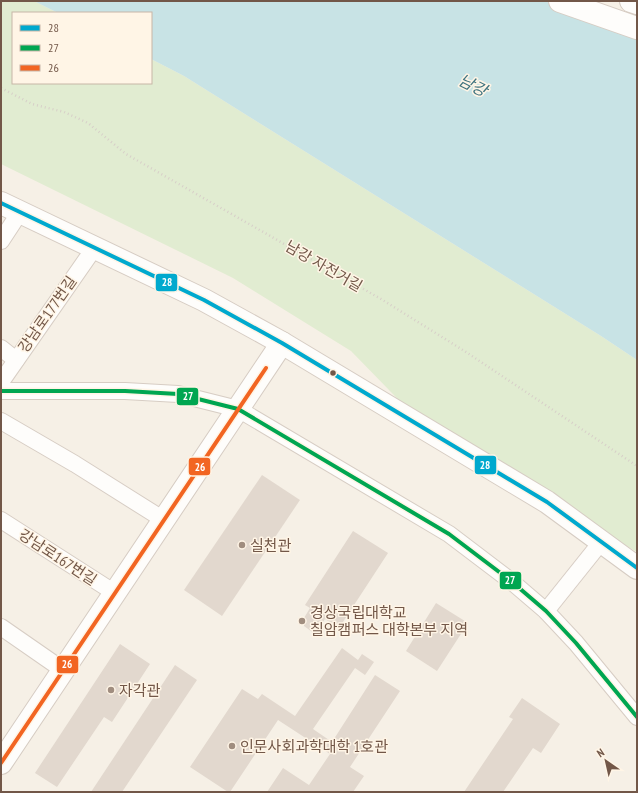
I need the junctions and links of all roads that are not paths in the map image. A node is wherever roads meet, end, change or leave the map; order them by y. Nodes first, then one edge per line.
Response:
1 (560, 1) edge
2 (631, 1) edge
3 (637, 3) edge
4 (637, 28) edge
5 (10, 207) edge
6 (1, 241) edge
7 (94, 247) junction
8 (282, 343) junction
9 (1, 348) edge
10 (16, 360) junction
11 (1, 382) edge
12 (1, 391) edge
13 (238, 409) junction
14 (1, 421) edge
15 (1, 520) edge
16 (164, 520) junction
17 (602, 541) junction
18 (637, 568) edge
19 (115, 593) junction
20 (546, 611) junction
21 (1, 628) edge
22 (63, 670) junction
23 (637, 717) edge
24 (1, 763) edge

1 - 4 street
2 - 3 street
5 - 6 street
5 - 7 street
7 - 8 street
7 - 10 street, 강남로177번길
8 - 13 street, 강남로167번길
8 - 17 street
9 - 10 street
10 - 11 street, 강남로177번길
12 - 13 street
13 - 16 street, 강남로167번길
13 - 20 street
14 - 16 street
15 - 19 street, 강남로167번길
16 - 19 street, 강남로167번길
17 - 18 street
17 - 20 street
19 - 22 street, 강남로167번길
20 - 23 street
21 - 22 street
22 - 24 street, 강남로167번길

